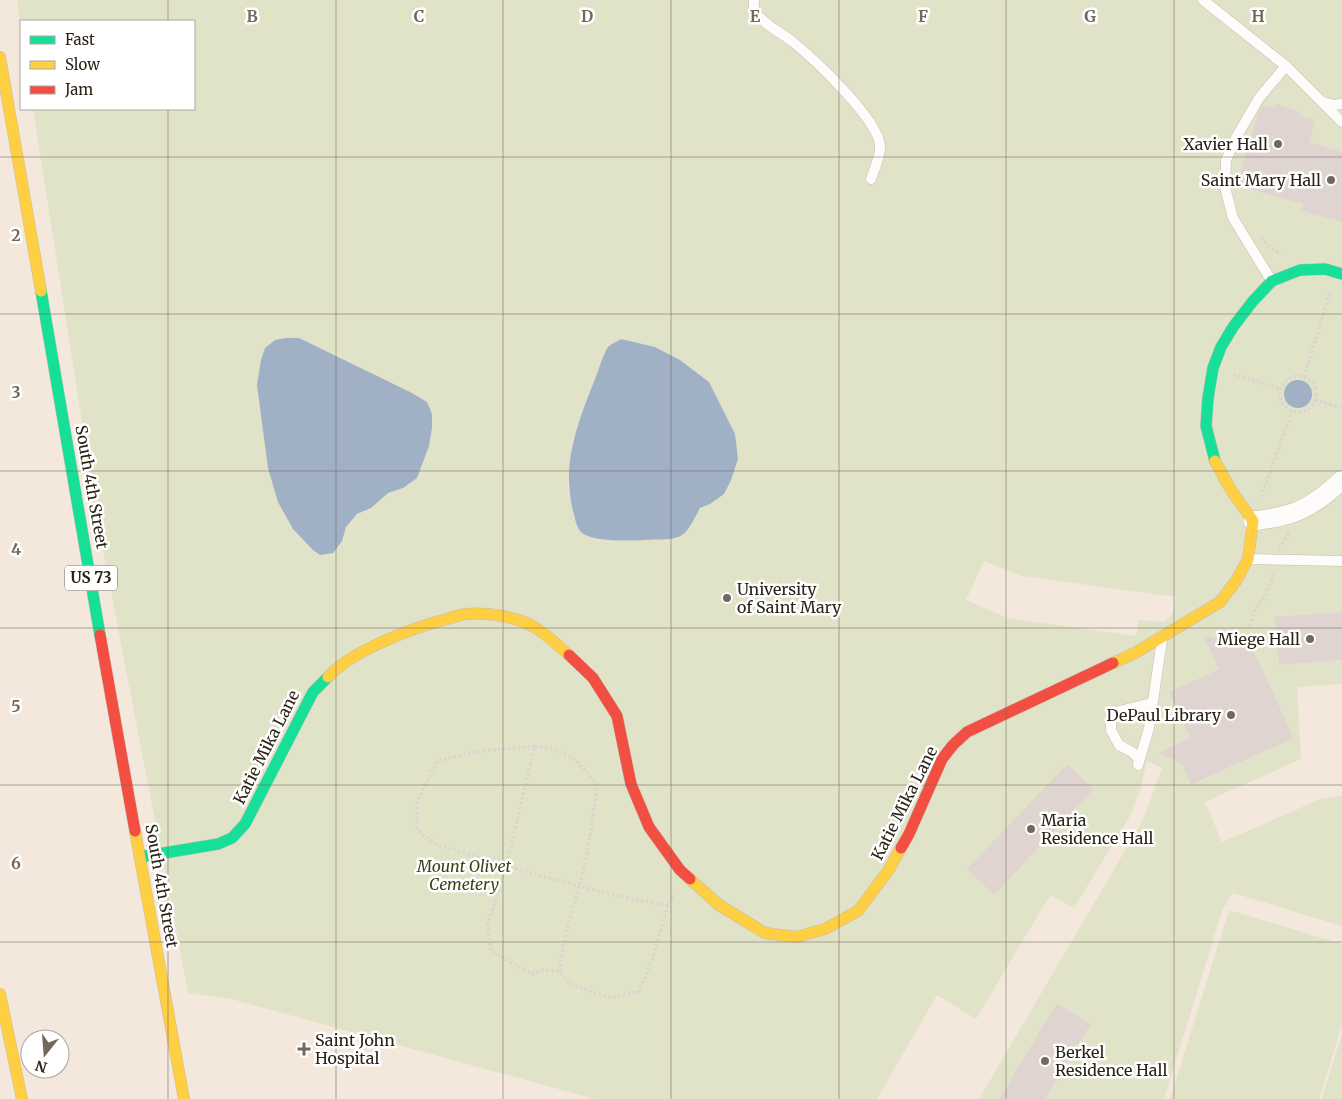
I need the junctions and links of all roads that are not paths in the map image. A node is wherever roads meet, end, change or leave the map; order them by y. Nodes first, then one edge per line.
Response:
1 (754, 0) edge
2 (1203, 0) edge
3 (0, 57) edge
4 (1286, 66) junction
5 (1322, 102) junction
6 (1342, 104) edge
7 (1342, 122) edge
8 (871, 179) dead end
9 (1339, 273) edge
10 (1272, 281) junction
11 (1342, 480) edge
12 (1253, 521) junction
13 (1248, 559) junction
14 (1342, 561) edge
15 (1163, 637) junction
16 (1152, 703) junction
17 (140, 857) junction
18 (0, 994) edge
19 (22, 1099) edge
20 (184, 1099) edge

1 - 8 lane
2 - 4 lane
3 - 17 main road, South 4th Street / US 73
4 - 5 lane
4 - 10 lane
5 - 6 lane
5 - 7 lane
9 - 10 main road
10 - 12 main road
11 - 12 street
12 - 13 main road
13 - 14 lane
13 - 15 main road, Katie Mika Lane
15 - 16 lane
15 - 17 main road, Katie Mika Lane
16 - 16 lane
17 - 20 main road, South 4th Street / US 73
18 - 19 main road

